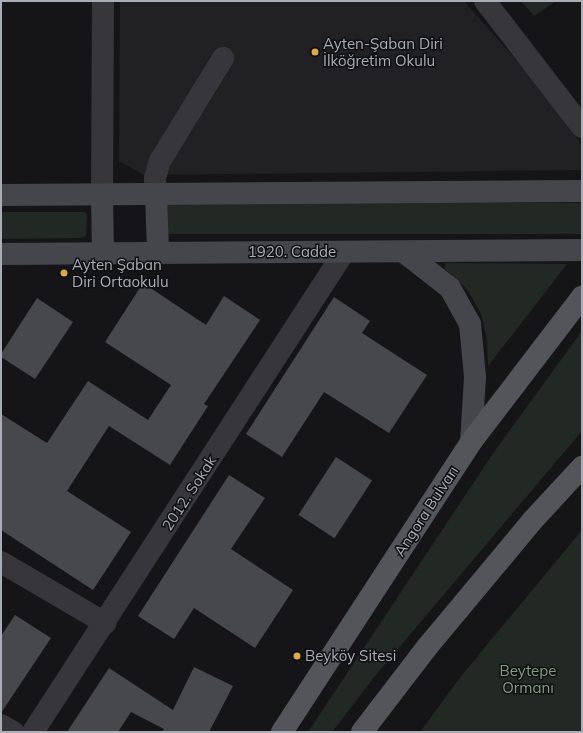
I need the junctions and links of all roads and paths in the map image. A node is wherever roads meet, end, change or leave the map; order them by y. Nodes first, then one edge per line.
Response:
1 (103, 1) edge
2 (484, 1) edge
3 (223, 58) dead end
4 (582, 127) edge
5 (582, 190) edge
6 (156, 194) junction
7 (1, 195) edge
8 (102, 195) junction
9 (582, 250) edge
10 (158, 252) junction
11 (344, 252) junction
12 (404, 252) junction
13 (104, 253) junction
14 (1, 254) edge
15 (582, 297) edge
16 (471, 442) junction
17 (582, 467) edge
18 (1, 562) edge
19 (105, 623) junction
20 (1, 725) edge
21 (13, 732) edge
22 (33, 732) edge
23 (282, 732) edge
24 (362, 732) edge

1 - 8 street
2 - 4 street
3 - 6 street
5 - 6 main road
6 - 8 main road
6 - 10 main road
7 - 8 main road
8 - 13 main road
9 - 12 main road, 1920. Cadde
10 - 11 main road, 1920. Cadde
10 - 13 main road, 1920. Cadde
11 - 12 main road, 1920. Cadde
11 - 19 street, 2012. Sokak
12 - 16 main road
13 - 14 main road, 1920. Cadde
15 - 16 main road, Angora Bulvarı
16 - 23 main road, Angora Bulvarı
17 - 24 main road
18 - 19 street
19 - 22 street, 2012. Sokak
20 - 21 street

